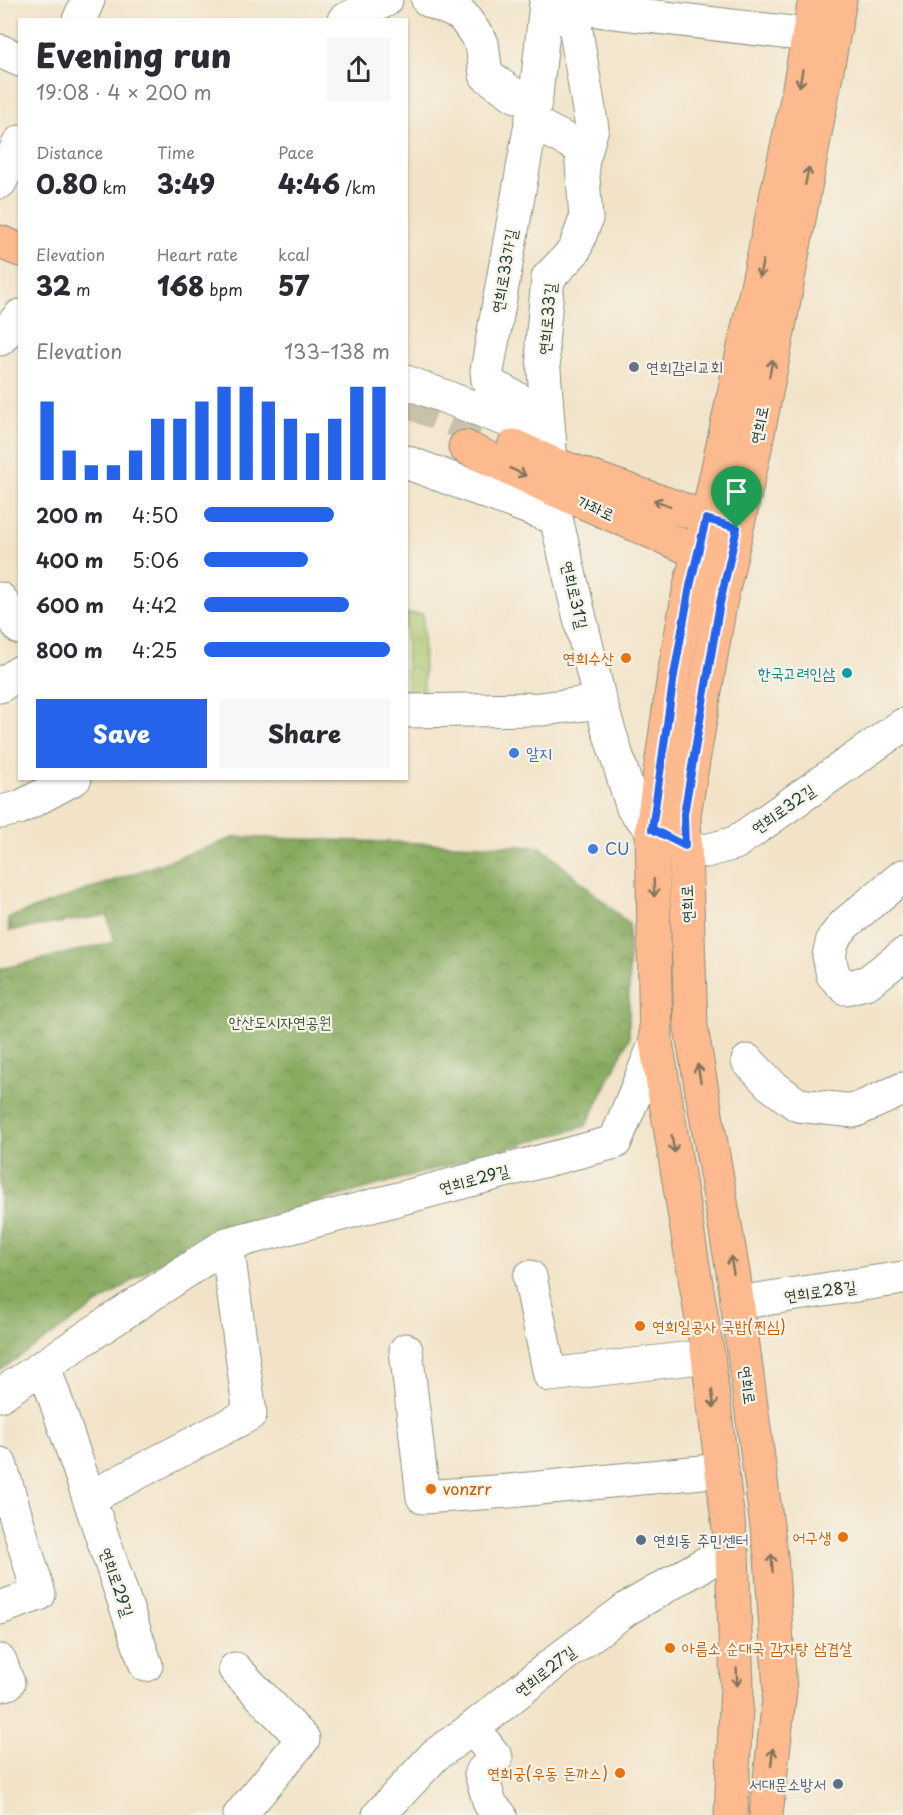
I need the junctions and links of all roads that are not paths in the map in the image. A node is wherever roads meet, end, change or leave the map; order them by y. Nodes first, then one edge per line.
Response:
1 (88, 0) edge
2 (386, 0) edge
3 (428, 0) edge
4 (815, 0) edge
5 (840, 0) edge
6 (544, 1) edge
7 (79, 18) edge
8 (348, 18) edge
9 (809, 34) junction
10 (0, 51) edge
11 (18, 59) edge
12 (534, 108) junction
13 (18, 146) edge
14 (586, 150) junction
15 (0, 182) edge
16 (0, 242) edge
17 (18, 249) edge
18 (0, 263) edge
19 (18, 269) edge
20 (18, 318) edge
21 (0, 339) edge
22 (408, 383) edge
23 (473, 439) tunnel mouth
24 (408, 462) edge
25 (551, 464) junction
26 (706, 519) junction
27 (737, 528) junction
28 (699, 554) junction
29 (729, 565) junction
30 (0, 599) edge
31 (18, 625) edge
32 (18, 673) edge
33 (0, 686) edge
34 (600, 702) junction
35 (408, 711) edge
36 (903, 725) edge
37 (71, 780) edge
38 (0, 812) edge
39 (652, 829) junction
40 (685, 846) junction
41 (903, 876) edge
42 (903, 955) edge
43 (656, 1042) junction
44 (748, 1061) dead end
45 (903, 1089) edge
46 (227, 1244) junction
47 (530, 1277) dead end
48 (903, 1278) edge
49 (737, 1303) junction
50 (406, 1350) dead end
51 (708, 1356) junction
52 (44, 1366) junction
53 (0, 1395) edge
54 (0, 1464) edge
55 (722, 1470) junction
56 (89, 1498) junction
57 (732, 1554) junction
58 (0, 1608) edge
59 (0, 1661) edge
60 (146, 1665) dead end
61 (235, 1669) dead end
62 (0, 1685) edge
63 (472, 1728) junction
64 (240, 1815) edge
65 (379, 1815) edge
66 (500, 1815) edge
67 (731, 1815) edge
68 (765, 1815) edge

1 - 7 street
2 - 8 street
3 - 12 street
4 - 9 main road, 연희로
27 -> 5 main road, 연희로
6 - 9 street
6 - 12 street, 연희로33가길
6 - 14 street, 연희로33길
9 -> 26 main road, 연희로
10 - 11 street
12 - 14 street
12 - 25 street, 연희로33가길
13 - 15 street
14 - 25 street, 연희로33길
16 - 17 main road
18 - 19 main road
20 - 21 street
22 - 25 street
23 - 25 main road, 가좌로
24 - 25 street
26 -> 25 main road
25 - 28 main road, 가좌로
25 - 34 street, 연희로31길
26 - 27 main road
26 - 28 main road, 연희로
27 - 29 main road, 연희로
28 - 29 main road, 가좌로
28 - 39 main road, 연희로
29 - 40 main road, 연희로
30 - 31 street
32 - 33 street
34 - 35 street
34 - 39 street, 연희로31길
36 - 40 street, 연희로32길
37 - 38 street
39 - 40 street, 연희로32길
39 -> 43 main road, 연희로
49 -> 40 main road, 연희로
41 - 42 street
43 - 46 street, 연희로29길
43 -> 51 main road, 연희로
44 - 45 street
46 - 52 street, 연희로29길
46 - 56 street
47 - 51 street
48 - 49 street, 연희로28길
68 -> 49 main road, 연희로
50 - 55 street
51 -> 55 main road, 연희로
52 - 53 street, 연희로29길
52 - 56 street, 연희로29길
54 - 58 street
55 - 57 main road, 연희로
56 - 60 street, 연희로29길
57 - 63 street, 연희로27길
57 -> 67 main road, 연희로
59 - 62 street
61 - 64 street
63 - 65 street, 연희로27길
63 - 66 street

